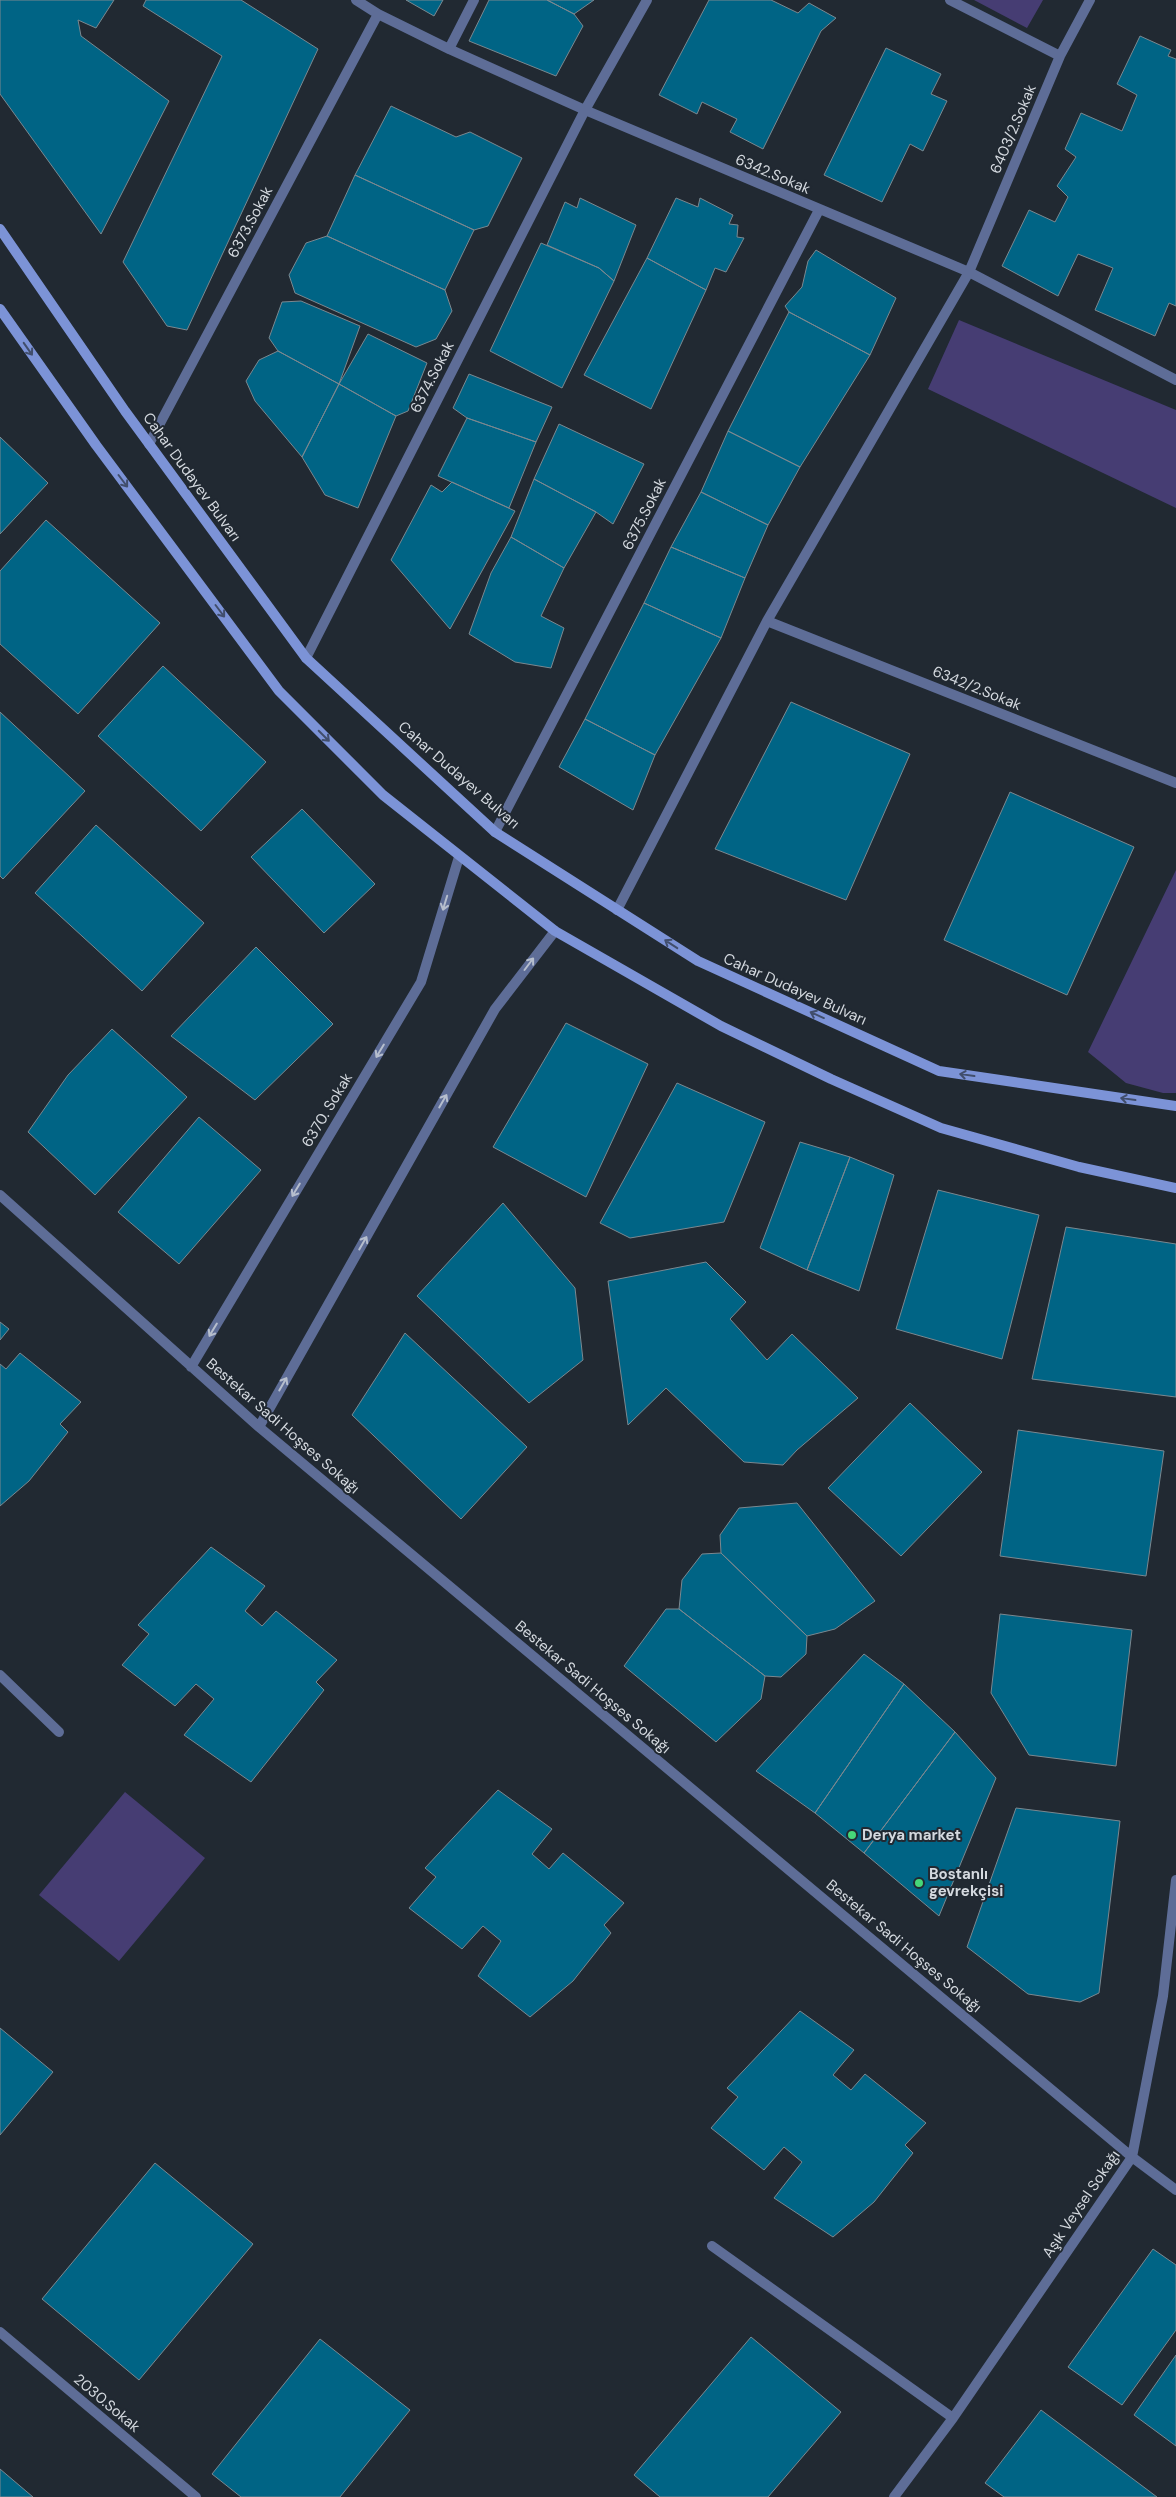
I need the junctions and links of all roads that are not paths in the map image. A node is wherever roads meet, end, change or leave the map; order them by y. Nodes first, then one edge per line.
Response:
1 (356, 0) edge
2 (474, 0) edge
3 (646, 0) edge
4 (950, 0) edge
5 (1090, 0) edge
6 (378, 14) junction
7 (449, 49) junction
8 (1060, 56) junction
9 (585, 110) junction
10 (819, 210) junction
11 (0, 228) edge
12 (969, 272) junction
13 (0, 309) edge
14 (1176, 380) edge
15 (149, 444) junction
16 (767, 620) junction
17 (306, 658) junction
18 (1176, 783) edge
19 (495, 832) junction
20 (459, 857) junction
21 (617, 910) junction
22 (555, 931) junction
23 (1176, 1106) edge
24 (1176, 1188) edge
25 (0, 1195) edge
26 (191, 1366) junction
27 (259, 1427) junction
28 (0, 1675) edge
29 (59, 1732) dead end
30 (1176, 1880) edge
31 (1132, 2157) junction
32 (1176, 2190) edge
33 (712, 2246) dead end
34 (0, 2332) edge
35 (953, 2418) junction
36 (196, 2497) edge
37 (894, 2497) edge

1 - 6 street, 6342.Sokak
2 - 7 street
3 - 9 street, 6374.Sokak
4 - 8 street
5 - 8 street, 6403/2.Sokak
6 - 7 street, 6342.Sokak
6 - 15 street, 6373.Sokak
7 - 9 street, 6342.Sokak
8 - 12 street, 6403/2.Sokak
9 - 10 street, 6342.Sokak
9 - 17 street, 6374.Sokak
10 - 12 street, 6342.Sokak
10 - 19 street, 6375.Sokak
11 - 15 main road, Cahar Dudayev Bulvarı
12 - 14 street, 6342.Sokak
12 - 16 street
13 -> 20 main road
15 - 17 main road, Cahar Dudayev Bulvarı
16 - 18 street, 6342/2.Sokak
16 - 21 street
17 - 19 main road, Cahar Dudayev Bulvarı
19 - 21 main road, Cahar Dudayev Bulvarı
20 - 22 main road
20 -> 26 street, 6370. Sokak
23 -> 21 main road, Cahar Dudayev Bulvarı
22 - 24 main road
27 -> 22 street
25 - 26 street, Bestekar Sadi Hoşses Sokağı
26 - 27 street, Bestekar Sadi Hoşses Sokağı
27 - 31 street, Bestekar Sadi Hoşses Sokağı
28 - 29 street
30 - 31 street, Aşık Veysel Sokağı
31 - 32 street, Bestekar Sadi Hoşses Sokağı
31 - 35 street, Aşık Veysel Sokağı
33 - 35 street
34 - 36 street, 2030.Sokak
35 - 37 street, Aşık Veysel Sokağı

